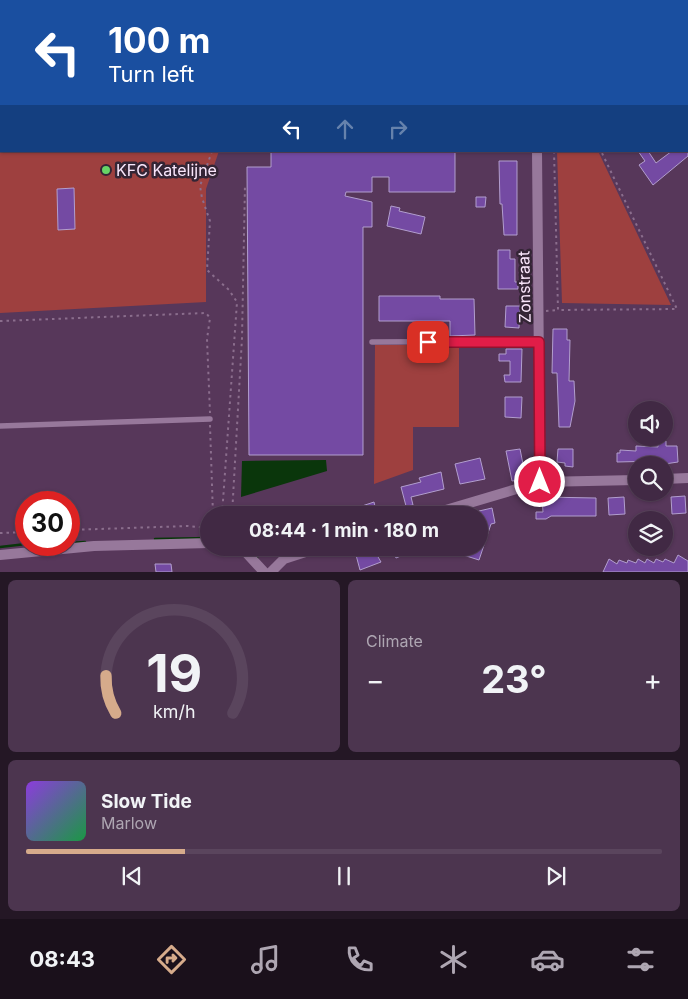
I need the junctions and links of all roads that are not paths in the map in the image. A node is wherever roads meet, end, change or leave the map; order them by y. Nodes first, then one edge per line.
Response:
1 (537, 152) edge
2 (372, 342) dead end
3 (539, 342) junction
4 (210, 419) road end
5 (0, 426) edge
6 (688, 478) edge
7 (673, 479) edge
8 (628, 480) edge
9 (540, 482) junction
10 (459, 506) edge
11 (200, 543) edge
12 (0, 555) edge
13 (249, 556) edge
14 (293, 556) edge
15 (264, 572) edge
16 (271, 572) edge

1 - 3 street, Zonstraat
2 - 3 lane
3 - 9 street, Zonstraat
4 - 5 lane
6 - 7 street
8 - 9 street
9 - 10 street
11 - 12 street
13 - 15 street
14 - 16 street

